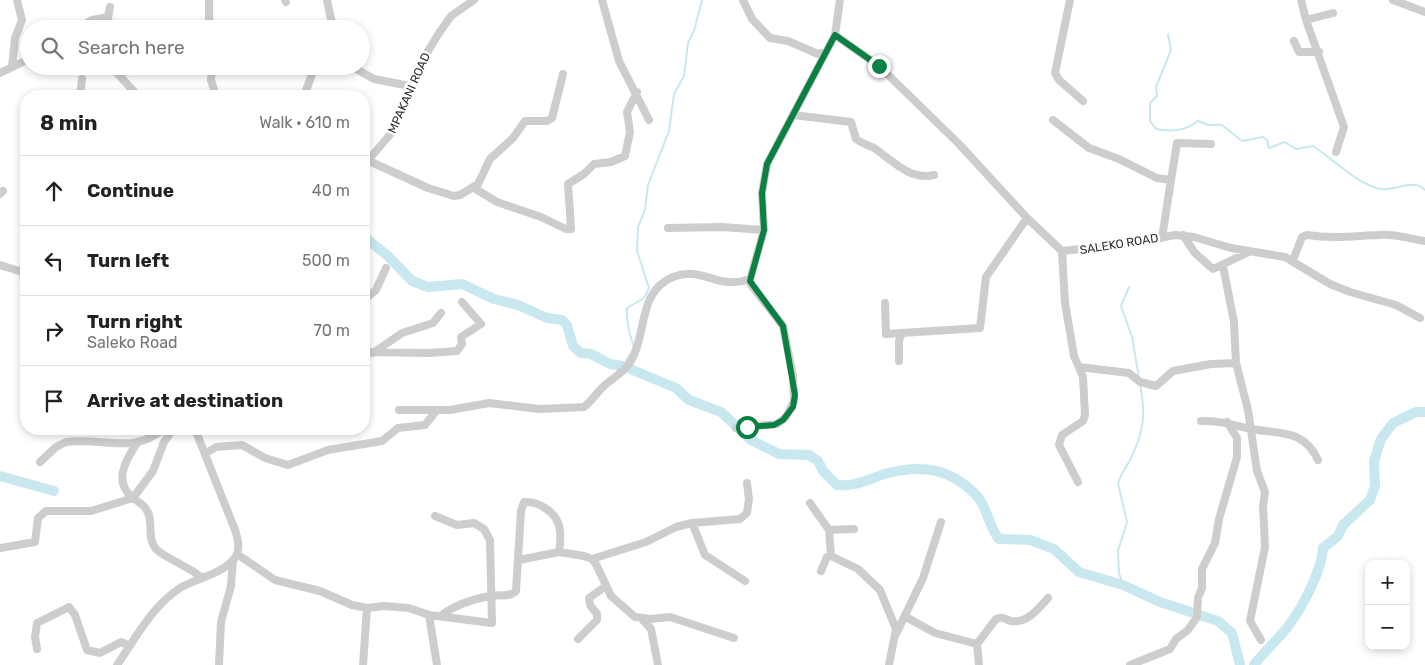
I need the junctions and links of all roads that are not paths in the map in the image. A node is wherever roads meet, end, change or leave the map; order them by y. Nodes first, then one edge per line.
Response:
1 (17, 0) edge
2 (209, 0) edge
3 (327, 0) edge
4 (474, 0) edge
5 (602, 0) edge
6 (743, 0) edge
7 (840, 0) edge
8 (1070, 0) edge
9 (1301, 0) edge
10 (1393, 0) edge
11 (110, 8) dead end
12 (1425, 12) edge
13 (1332, 13) dead end
14 (108, 17) junction
15 (22, 20) edge
16 (92, 20) edge
17 (108, 20) edge
18 (211, 20) edge
19 (331, 20) edge
20 (1306, 20) junction
21 (20, 24) edge
22 (835, 35) junction
23 (1294, 41) dead end
24 (826, 52) junction
25 (1319, 52) junction
26 (20, 63) edge
27 (12, 67) junction
28 (0, 73) edge
29 (563, 74) dead end
30 (119, 75) edge
31 (211, 75) edge
32 (312, 75) edge
33 (365, 75) edge
34 (82, 79) dead end
35 (410, 86) junction
36 (81, 90) edge
37 (133, 90) edge
38 (214, 90) edge
39 (306, 90) edge
40 (637, 92) junction
41 (1083, 101) dead end
42 (793, 115) junction
43 (650, 120) dead end
44 (1053, 120) dead end
45 (1211, 144) dead end
46 (1336, 152) dead end
47 (370, 158) edge
48 (370, 165) edge
49 (934, 175) dead end
50 (1171, 180) junction
51 (474, 188) junction
52 (1027, 218) junction
53 (668, 228) dead end
54 (764, 230) junction
55 (1183, 235) junction
56 (1162, 238) junction
57 (1425, 242) edge
58 (1062, 251) junction
59 (1249, 252) junction
60 (1293, 260) junction
61 (1223, 266) junction
62 (386, 268) dead end
63 (2, 269) edge
64 (20, 272) edge
65 (750, 279) junction
66 (370, 295) edge
67 (462, 302) dead end
68 (885, 303) dead end
69 (441, 313) dead end
70 (1420, 318) dead end
71 (902, 333) junction
72 (370, 353) edge
73 (373, 353) junction
74 (899, 361) dead end
75 (1236, 363) junction
76 (1079, 367) junction
77 (399, 410) dead end
78 (436, 411) junction
79 (1201, 421) dead end
80 (1227, 422) junction
81 (736, 428) dead end
82 (1250, 429) junction
83 (156, 435) edge
84 (169, 435) edge
85 (198, 435) edge
86 (137, 444) junction
87 (205, 454) junction
88 (1318, 460) dead end
89 (40, 462) dead end
90 (1078, 482) dead end
91 (747, 483) dead end
92 (133, 498) junction
93 (810, 503) dead end
94 (435, 516) dead end
95 (941, 522) dead end
96 (692, 523) junction
97 (854, 529) dead end
98 (829, 530) junction
99 (0, 548) edge
100 (559, 552) junction
101 (831, 556) junction
102 (235, 557) junction
103 (592, 559) junction
104 (519, 560) junction
105 (821, 571) dead end
106 (202, 578) junction
107 (745, 581) dead end
108 (606, 586) junction
109 (490, 596) junction
110 (1048, 598) dead end
111 (367, 608) junction
112 (429, 614) junction
113 (442, 615) junction
114 (906, 616) junction
115 (642, 619) junction
116 (896, 634) junction
117 (734, 638) dead end
118 (578, 639) dead end
119 (1261, 640) dead end
120 (976, 644) junction
121 (130, 646) junction
122 (37, 649) dead end
123 (117, 665) edge
124 (219, 665) edge
125 (362, 665) edge
126 (437, 665) edge
127 (658, 665) edge
128 (889, 665) edge
129 (979, 665) edge
130 (1130, 665) edge

1 - 15 street
2 - 18 street
3 - 19 street
4 - 35 street, MPAKANI ROAD
5 - 40 street
6 - 24 street
7 - 22 street
8 - 41 street
9 - 20 street
10 - 12 street
11 - 14 street
13 - 20 street
14 - 16 street
14 - 17 street
20 - 25 street
21 - 27 street
22 - 24 street
22 - 52 street, SALEKO ROAD
23 - 25 street
24 - 42 street
25 - 46 street
26 - 27 street
27 - 28 street
29 - 51 street
30 - 37 street
31 - 38 street
32 - 39 street
33 - 35 street
34 - 36 street
35 - 47 street, MPAKANI ROAD
40 - 43 street
40 - 51 street
42 - 49 street
42 - 54 street
44 - 50 street
45 - 50 street
48 - 51 street
50 - 56 street
52 - 58 street, SALEKO ROAD
52 - 71 street
53 - 54 street
54 - 65 street
55 - 56 street, SALEKO ROAD
55 - 59 street, SALEKO ROAD
55 - 61 street
56 - 58 street, SALEKO ROAD
57 - 60 street
58 - 76 street
59 - 60 street, SALEKO ROAD
59 - 61 street
60 - 70 street, SALEKO ROAD
61 - 75 street
62 - 66 street
63 - 64 street
65 - 78 street
65 - 81 street
67 - 73 street
68 - 71 street
69 - 73 street
71 - 74 street
72 - 73 street
75 - 76 street
75 - 82 street
76 - 90 street
77 - 78 street
78 - 87 street
79 - 80 street
80 - 82 street
80 - 130 street
82 - 88 street
82 - 119 street
83 - 86 street
84 - 92 street
85 - 87 street
86 - 89 street
86 - 92 street
87 - 102 street
91 - 96 street
92 - 99 street
92 - 106 street
93 - 98 street
94 - 109 street
95 - 114 street
96 - 103 street
96 - 107 street
97 - 98 street
98 - 101 street
100 - 103 street
100 - 104 street
100 - 104 street
101 - 105 street
101 - 116 street
102 - 106 street
102 - 111 street
102 - 124 street
103 - 108 street
104 - 109 street
106 - 121 street
108 - 115 street
108 - 118 street
109 - 113 street
109 - 113 street
110 - 120 street
111 - 112 street
111 - 125 street
112 - 113 street
112 - 126 street
114 - 116 street
114 - 120 street
115 - 117 street
115 - 127 street
116 - 128 street
120 - 129 street
121 - 122 street
121 - 123 street

